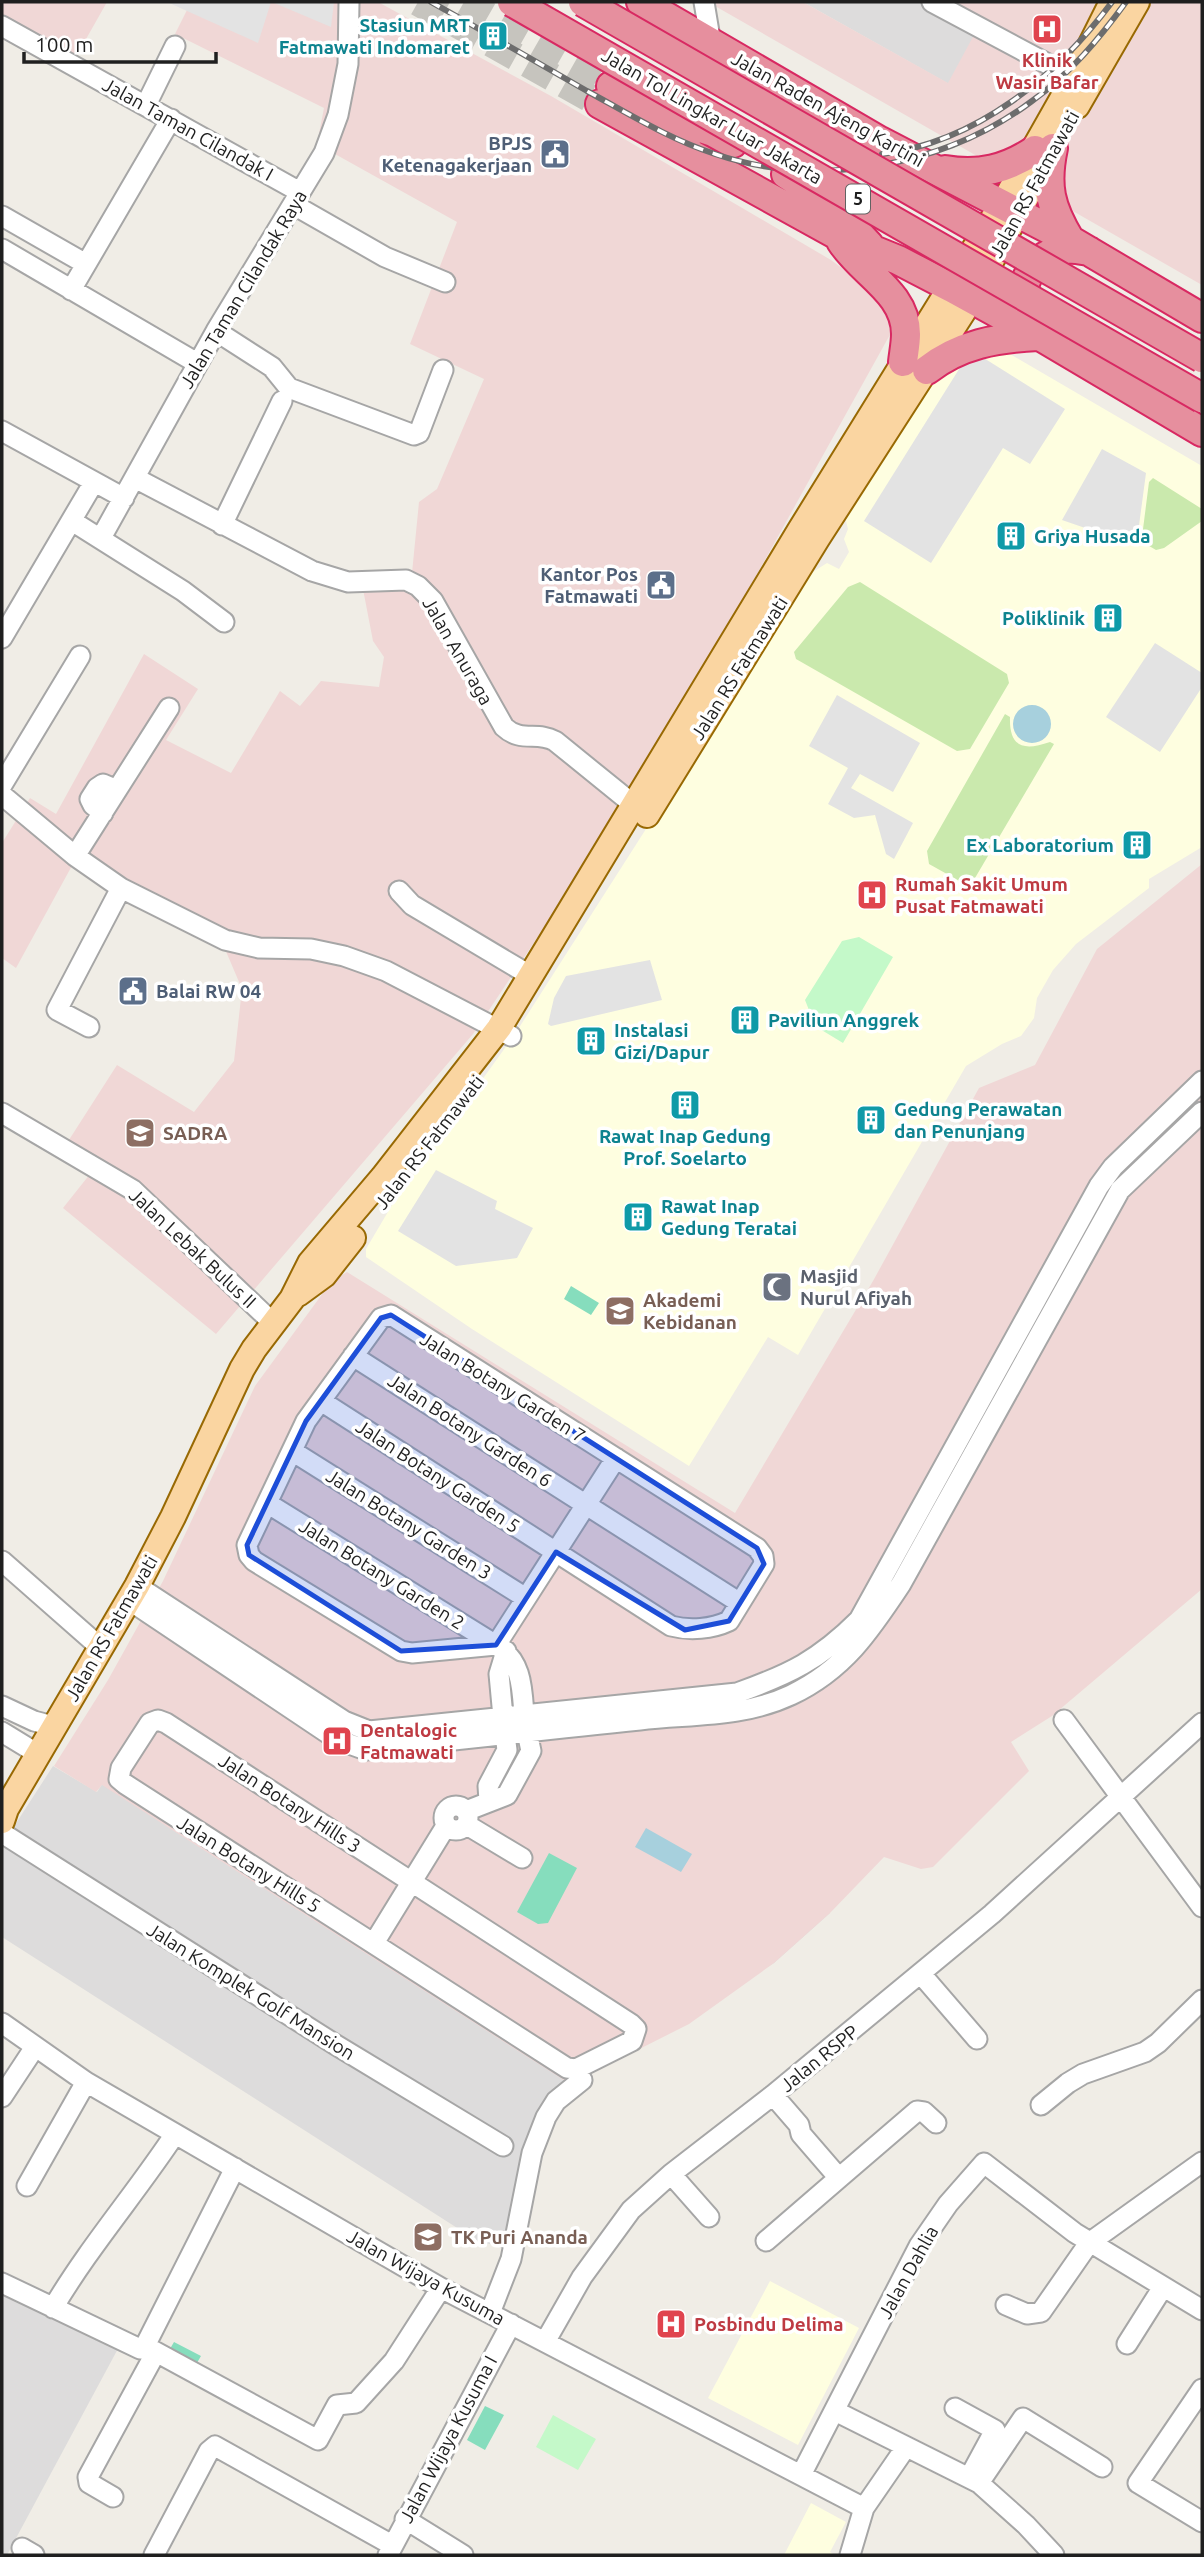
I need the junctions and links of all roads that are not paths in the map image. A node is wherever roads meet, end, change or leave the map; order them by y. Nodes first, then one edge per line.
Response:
1 (349, 2) edge
2 (360, 2) edge
3 (512, 2) edge
4 (583, 2) edge
5 (619, 2) edge
6 (641, 2) edge
7 (704, 2) edge
8 (932, 2) edge
9 (1112, 2) edge
10 (1137, 2) edge
11 (2, 26) edge
12 (350, 28) junction
13 (702, 39) junction
14 (175, 47) dead end
15 (737, 59) junction
16 (1073, 78) junction
17 (146, 105) junction
18 (668, 114) junction
19 (171, 119) junction
20 (1044, 149) junction
21 (923, 162) junction
22 (757, 189) junction
23 (297, 198) junction
24 (1010, 209) junction
25 (2, 216) edge
26 (839, 236) junction
27 (1080, 246) junction
28 (2, 249) edge
29 (887, 256) junction
30 (86, 264) junction
31 (445, 282) dead end
32 (71, 290) junction
33 (961, 293) junction
34 (1202, 318) edge
35 (216, 331) junction
36 (1042, 338) junction
37 (1202, 358) edge
38 (197, 363) junction
39 (915, 366) junction
40 (443, 370) dead end
41 (1202, 398) edge
42 (282, 401) dead end
43 (2, 432) edge
44 (1202, 432) edge
45 (135, 478) junction
46 (94, 482) junction
47 (124, 498) junction
48 (72, 521) junction
49 (222, 525) junction
50 (101, 538) junction
51 (8, 614) edge
52 (224, 622) dead end
53 (2, 638) edge
54 (80, 656) dead end
55 (731, 663) junction
56 (169, 708) dead end
57 (2, 785) edge
58 (2, 795) edge
59 (634, 805) junction
60 (75, 856) junction
61 (121, 888) junction
62 (399, 891) dead end
63 (531, 976) junction
64 (89, 1027) dead end
65 (505, 1032) junction
66 (1202, 1081) edge
67 (1202, 1112) edge
68 (2, 1113) edge
69 (273, 1323) junction
70 (353, 1356) junction
71 (321, 1401) junction
72 (292, 1451) junction
73 (616, 1458) junction
74 (267, 1503) junction
75 (586, 1505) junction
76 (556, 1552) junction
77 (2, 1561) edge
78 (892, 1579) junction
79 (133, 1593) junction
80 (526, 1598) junction
81 (740, 1603) junction
82 (102, 1648) junction
83 (501, 1648) junction
84 (2, 1706) edge
85 (1064, 1720) dead end
86 (166, 1723) joint
87 (526, 1723) junction
88 (1202, 1723) edge
89 (54, 1726) junction
90 (504, 1726) junction
91 (2, 1732) edge
92 (37, 1754) junction
93 (1120, 1795) junction
94 (489, 1801) junction
95 (467, 1818) junction
96 (3, 1819) edge
97 (522, 1858) dead end
98 (413, 1882) junction
99 (1202, 1907) edge
100 (374, 1943) junction
101 (921, 1974) junction
102 (1202, 2000) edge
103 (2, 2023) edge
104 (977, 2039) dead end
105 (35, 2047) junction
106 (575, 2074) junction
107 (86, 2081) junction
108 (2, 2097) edge
109 (769, 2098) junction
110 (1041, 2105) dead end
111 (936, 2123) dead end
112 (175, 2134) junction
113 (503, 2146) dead end
114 (1202, 2162) edge
115 (234, 2168) junction
116 (671, 2174) junction
117 (839, 2178) junction
118 (27, 2186) dead end
119 (709, 2217) dead end
120 (766, 2241) dead end
121 (1089, 2243) junction
122 (2, 2283) edge
123 (1163, 2287) junction
124 (441, 2288) junction
125 (1006, 2305) dead end
126 (53, 2308) junction
127 (1202, 2310) edge
128 (490, 2313) junction
129 (511, 2324) junction
130 (545, 2342) junction
131 (1127, 2344) dead end
132 (150, 2349) junction
133 (1202, 2389) edge
134 (955, 2408) dead end
135 (835, 2411) junction
136 (906, 2447) junction
137 (1102, 2467) dead end
138 (801, 2475) junction
139 (974, 2481) junction
140 (113, 2497) dead end
141 (864, 2508) junction
142 (405, 2519) junction
143 (1202, 2522) edge
144 (390, 2550) edge
145 (154, 2555) edge
146 (463, 2555) edge
147 (850, 2555) edge
148 (1054, 2555) edge

1 - 12 street, Jalan Taman Cilandak Raya
2 - 12 street, Jalan Taman Cilandak Raya
3 - 41 highway, Jalan Tol Lingkar Luar Jakarta / 5, bridge
4 - 37 highway, Jalan Tol Lingkar Luar Jakarta / 5, bridge
5 - 13 highway
6 - 13 highway, Jalan Raden Ajeng Kartini
7 - 13 street
8 - 16 street
9 - 16 main road, Jalan RS Fatmawati
10 - 20 main road, Jalan RS Fatmawati
11 - 17 street, Jalan Taman Cilandak I
12 - 23 street, Jalan Taman Cilandak Raya
13 - 15 highway, Jalan Raden Ajeng Kartini
14 - 17 street
15 - 21 highway, Jalan Raden Ajeng Kartini
15 - 29 highway
16 - 20 main road, Jalan RS Fatmawati
17 - 19 street, Jalan Taman Cilandak I
18 - 22 highway
18 - 22 highway
18 - 29 highway
19 - 23 street, Jalan Taman Cilandak I
19 - 30 street
20 - 21 highway
20 - 24 main road, Jalan RS Fatmawati
20 - 27 highway
21 - 24 highway, Jalan Raden Ajeng Kartini
22 - 26 highway
23 - 31 street, Jalan Taman Cilandak I
23 - 35 street, Jalan Taman Cilandak Raya
24 - 27 highway, Jalan Raden Ajeng Kartini
24 - 33 main road, Jalan RS Fatmawati
25 - 30 street
26 - 29 highway
26 - 39 highway
27 - 34 highway, Jalan Raden Ajeng Kartini
27 - 36 highway
28 - 32 street
29 - 33 highway
30 - 32 street
32 - 38 street
33 - 36 highway
33 - 39 main road, Jalan RS Fatmawati
35 - 38 street, Jalan Taman Cilandak Raya
35 - 40 street
36 - 39 highway
36 - 44 highway
38 - 45 street, Jalan Taman Cilandak Raya
39 - 55 main road, Jalan RS Fatmawati
42 - 49 street
43 - 46 street
45 - 47 street, Jalan Taman Cilandak Raya
45 - 49 street, Jalan Anuraga
46 - 47 street
46 - 48 street
47 - 50 street, Jalan Taman Cilandak Raya
48 - 50 street
48 - 51 street
49 - 59 street, Jalan Anuraga
50 - 52 street
51 - 53 street
54 - 57 street
55 - 59 main road, Jalan RS Fatmawati
55 - 65 main road, Jalan RS Fatmawati
56 - 60 street
58 - 60 street
59 - 63 main road, Jalan RS Fatmawati
60 - 61 street
61 - 64 street
61 - 65 street
62 - 63 street
63 - 65 main road, Jalan RS Fatmawati
65 - 69 main road, Jalan RS Fatmawati
66 - 78 street
67 - 78 street
68 - 69 street, Jalan Lebak Bulus II
69 - 79 main road, Jalan RS Fatmawati
70 - 71 street
70 - 73 street, Jalan Botany Garden 7
70 - 75 street, Jalan Botany Garden 6
71 - 72 street
71 - 76 street, Jalan Botany Garden 5
72 - 74 street
72 - 80 street, Jalan Botany Garden 3
73 - 75 street
73 - 81 street, Jalan Botany Garden 7
74 - 83 street, Jalan Botany Garden 2
74 - 83 street
75 - 76 street
75 - 81 street, Jalan Botany Garden 6
76 - 80 street
76 - 81 street, Jalan Botany Garden 5
77 - 82 street
78 - 87 street
79 - 82 main road, Jalan RS Fatmawati
79 - 90 street
80 - 83 street
82 - 89 main road, Jalan RS Fatmawati
83 - 87 street
83 - 90 street
84 - 89 street
85 - 93 street
86 - 98 street, Jalan Botany Hills 3
86 - 100 street, Jalan Botany Hills 5
87 - 90 street
87 - 94 street
88 - 93 street, Jalan RSPP
89 - 92 main road, Jalan RS Fatmawati
90 - 94 street
91 - 92 street
92 - 96 main road, Jalan RS Fatmawati
93 - 99 street
93 - 101 street, Jalan RSPP
94 - 95 street
95 - 97 street
95 - 98 street
96 - 113 street, Jalan Komplek Golf Mansion
98 - 100 street
98 - 106 street, Jalan Botany Hills 3
100 - 106 street, Jalan Botany Hills 5
101 - 104 street
101 - 109 street, Jalan RSPP
102 - 110 street
103 - 105 street, Jalan Wijaya Kusuma
105 - 107 street, Jalan Wijaya Kusuma
105 - 108 street
106 - 128 street
107 - 112 street, Jalan Wijaya Kusuma
107 - 118 street
109 - 116 street, Jalan RSPP
109 - 117 street
111 - 117 street
112 - 115 street, Jalan Wijaya Kusuma
112 - 126 street
114 - 121 street
115 - 124 street, Jalan Wijaya Kusuma
115 - 132 street
116 - 119 street
116 - 130 street, Jalan RSPP
117 - 120 street
121 - 123 street, Jalan Dahlia
121 - 125 street
121 - 135 street, Jalan Dahlia
122 - 126 street
123 - 127 street, Jalan Dahlia
123 - 131 street
124 - 128 street, Jalan Wijaya Kusuma
124 - 132 street
126 - 132 street
128 - 129 street, Jalan Wijaya Kusuma
129 - 130 street, Jalan Wijaya Kusuma
129 - 142 street, Jalan Wijaya Kusuma I
130 - 138 street, Jalan Wijaya Kusuma
132 - 140 street
133 - 143 street
134 - 139 street
135 - 136 street
135 - 138 street, Jalan Dahlia
136 - 139 street
136 - 141 street
137 - 139 street
138 - 141 street, Jalan Wijaya Kusuma
139 - 148 street
141 - 147 street
142 - 144 street, Jalan Wijaya Kusuma I
142 - 146 street
144 - 145 street

